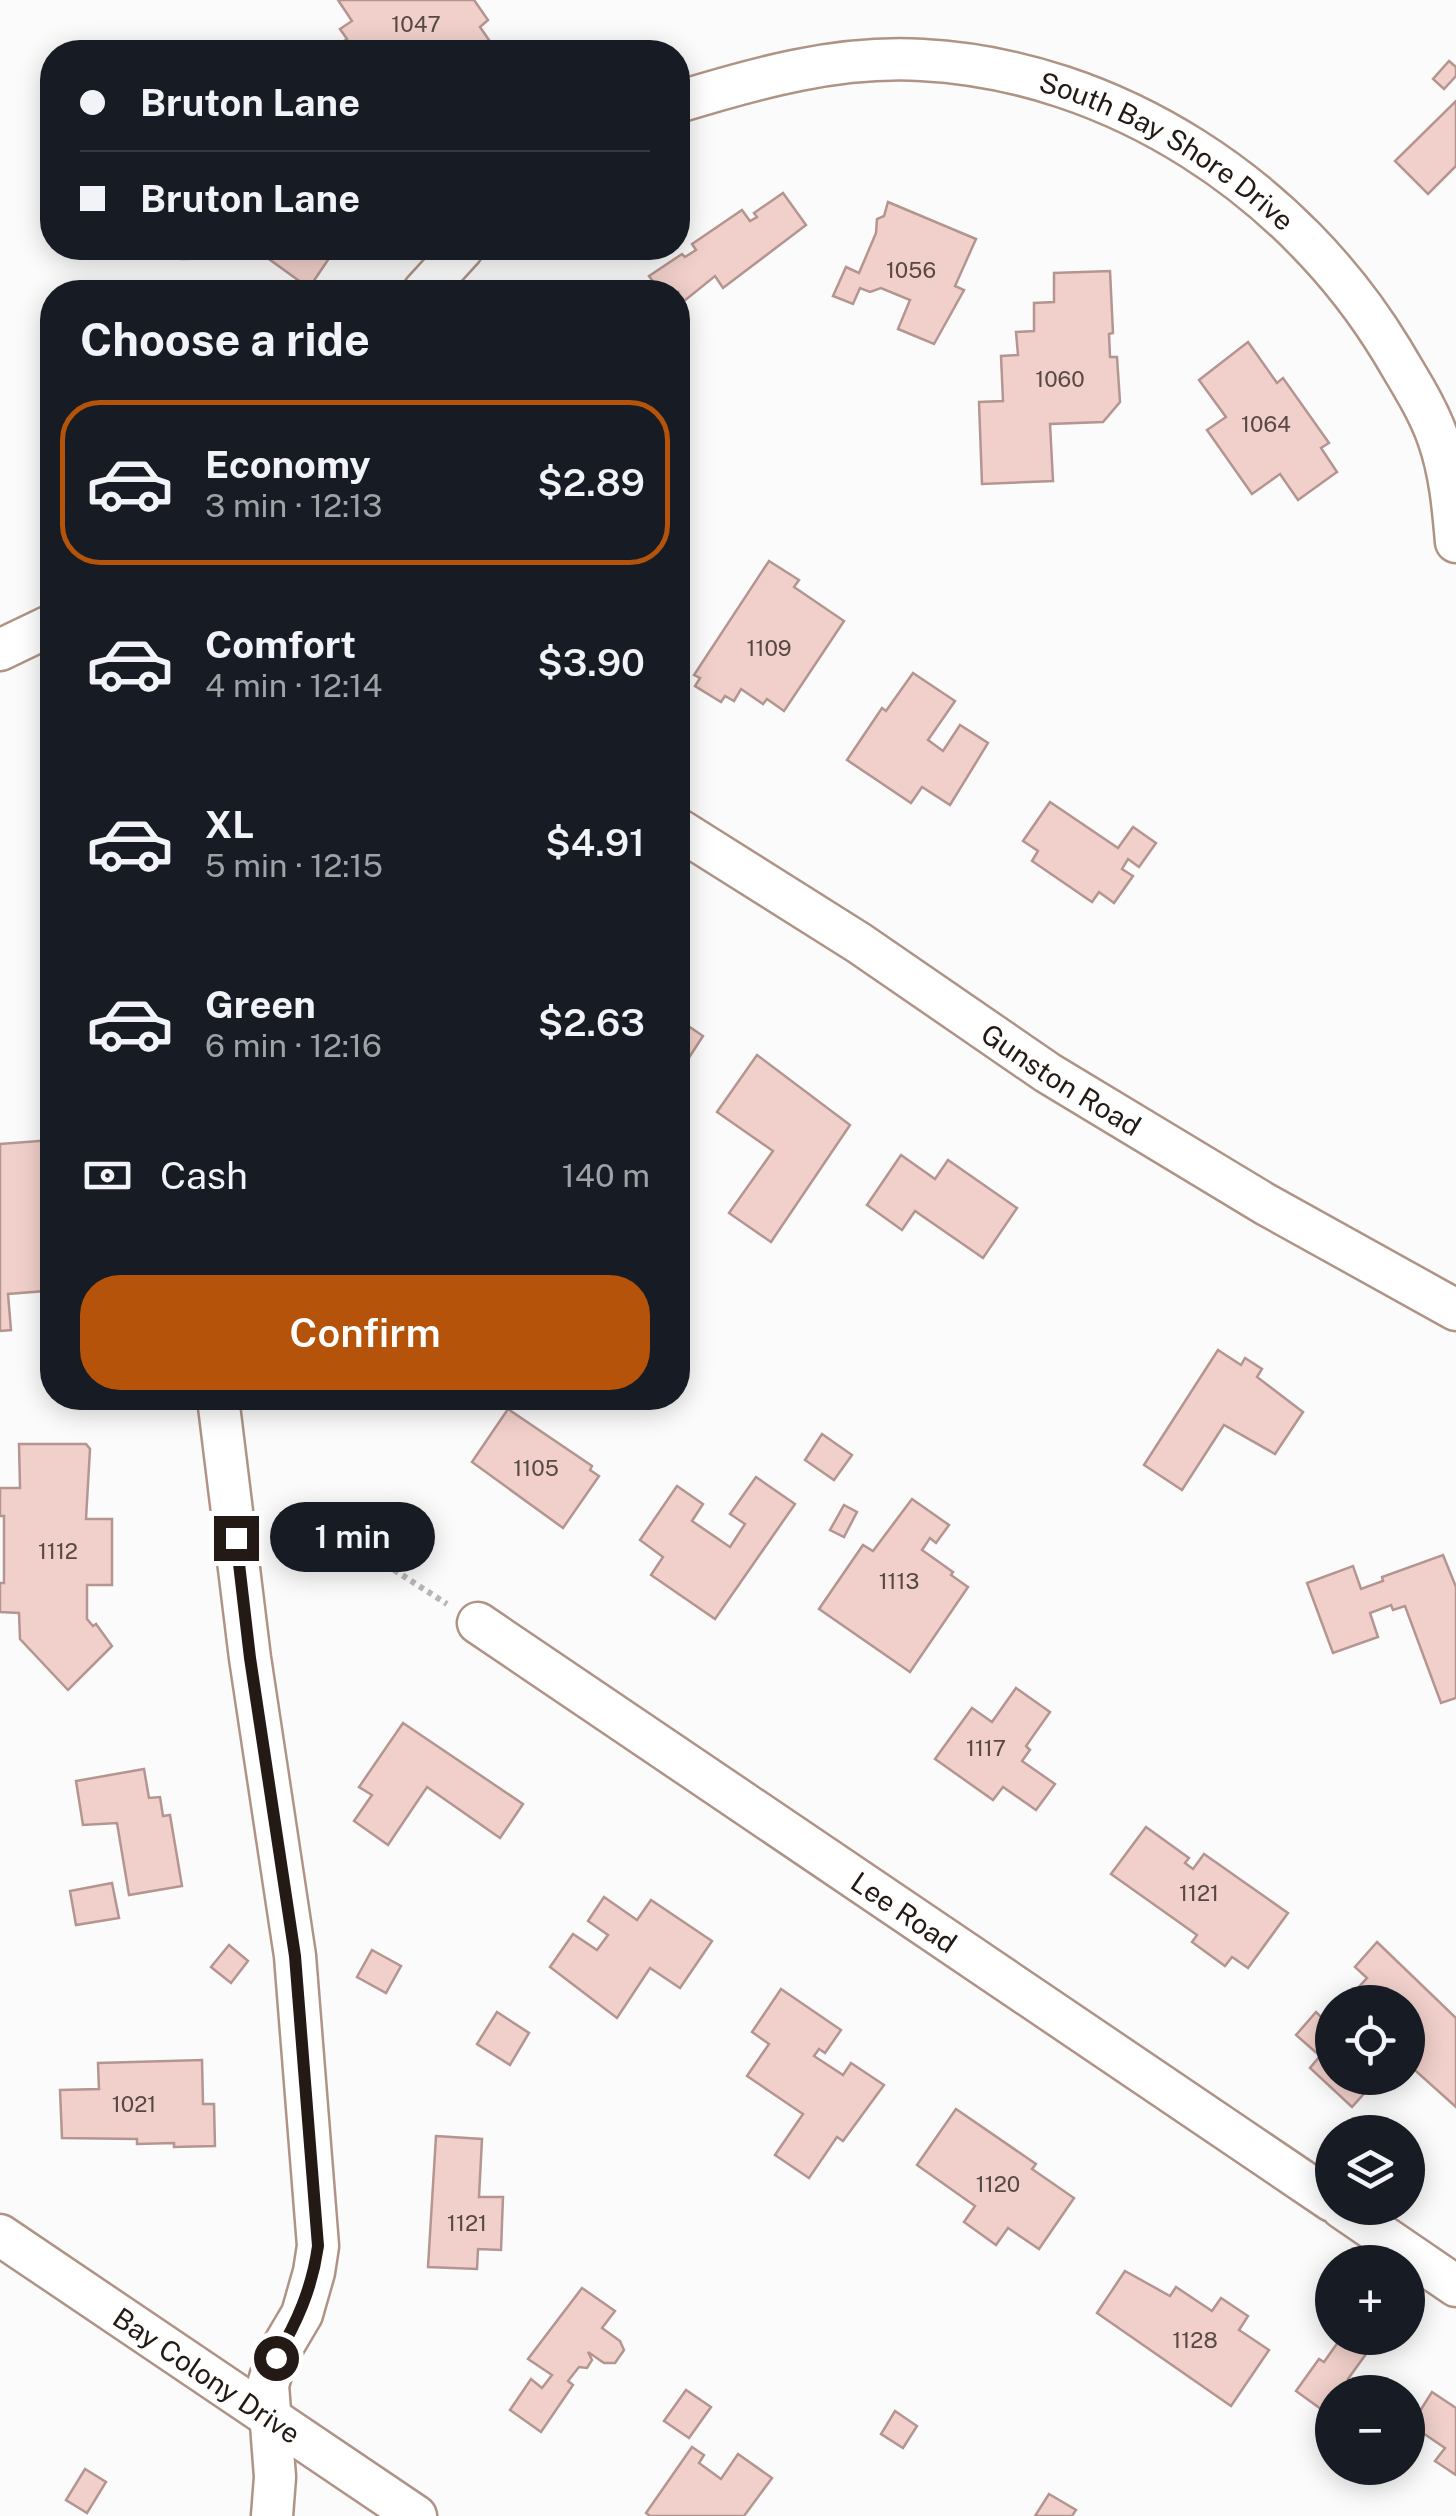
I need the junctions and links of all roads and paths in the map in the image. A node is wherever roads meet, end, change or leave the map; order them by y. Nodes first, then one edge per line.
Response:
1 (690, 98) edge
2 (452, 260) edge
3 (435, 280) edge
4 (1456, 542) edge
5 (40, 631) edge
6 (0, 650) edge
7 (690, 836) edge
8 (1456, 1310) edge
9 (220, 1410) edge
10 (236, 1538) junction
11 (478, 1623) joint
12 (1315, 2189) edge
13 (1367, 2225) edge
14 (0, 2234) edge
15 (1456, 2286) edge
16 (270, 2416) junction
17 (272, 2516) edge
18 (416, 2516) edge

1 - 4 street, South Bay Shore Drive
2 - 3 street
5 - 6 street
7 - 8 street, Gunston Road
9 - 10 street
10 - 11 path
10 - 16 street
11 - 12 street, Lee Road
13 - 15 street
14 - 16 street, Bay Colony Drive
16 - 17 street
16 - 18 street, Bay Colony Drive

